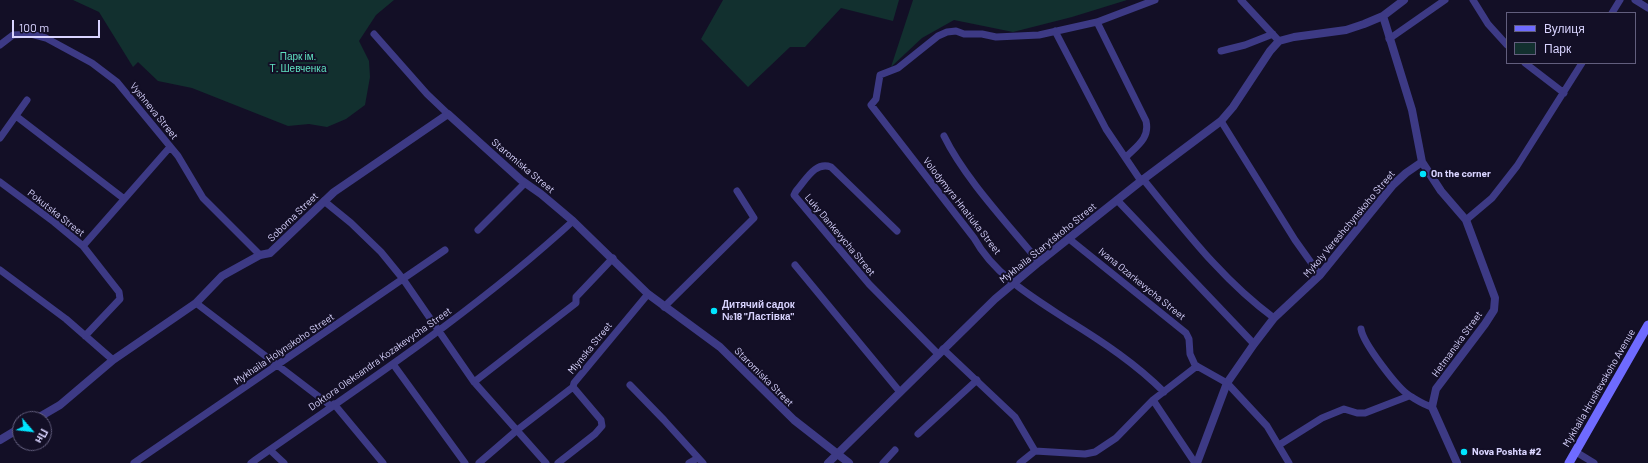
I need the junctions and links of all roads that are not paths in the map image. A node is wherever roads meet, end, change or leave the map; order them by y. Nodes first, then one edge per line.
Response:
1 (1155, 0) edge
2 (1241, 0) edge
3 (1404, 0) edge
4 (1445, 0) edge
5 (1472, 0) edge
6 (1620, 0) edge
7 (1635, 0) edge
8 (1648, 8) edge
9 (1613, 12) edge
10 (1383, 16) junction
11 (1097, 22) junction
12 (1055, 31) junction
13 (374, 34) dead end
14 (1273, 34) junction
15 (1389, 39) junction
16 (1279, 41) junction
17 (1506, 44) edge
18 (0, 45) edge
19 (1221, 51) dead end
20 (1526, 64) edge
21 (1581, 64) edge
22 (1564, 93) junction
23 (27, 100) dead end
24 (448, 114) junction
25 (16, 116) junction
26 (1221, 122) junction
27 (944, 136) dead end
28 (0, 138) edge
29 (170, 147) junction
30 (1126, 157) junction
31 (1422, 162) junction
32 (1142, 180) junction
33 (0, 182) edge
34 (525, 183) junction
35 (737, 191) dead end
36 (123, 198) junction
37 (1117, 200) junction
38 (324, 201) junction
39 (1466, 220) junction
40 (573, 221) junction
41 (478, 230) dead end
42 (897, 231) dead end
43 (1068, 238) junction
44 (82, 246) junction
45 (445, 250) dead end
46 (260, 256) junction
47 (613, 258) junction
48 (1039, 262) junction
49 (794, 265) dead end
50 (0, 270) edge
51 (1320, 276) junction
52 (403, 279) junction
53 (1013, 284) junction
54 (648, 294) junction
55 (196, 303) junction
56 (664, 308) junction
57 (1274, 318) junction
58 (1648, 325) edge
59 (1361, 329) dead end
60 (438, 333) junction
61 (85, 336) junction
62 (1254, 344) junction
63 (941, 352) junction
64 (113, 360) junction
65 (393, 364) junction
66 (278, 365) junction
67 (1197, 366) junction
68 (977, 380) junction
69 (474, 382) junction
70 (1227, 382) junction
71 (630, 385) dead end
72 (573, 388) junction
73 (900, 392) junction
74 (1164, 392) junction
75 (1409, 396) junction
76 (1153, 400) junction
77 (332, 405) junction
78 (1432, 407) junction
79 (50, 411) edge
80 (516, 431) junction
81 (12, 433) edge
82 (918, 434) dead end
83 (0, 440) edge
84 (1279, 445) junction
85 (270, 450) junction
86 (895, 450) dead end
87 (1035, 451) junction
88 (1576, 452) junction
89 (837, 453) junction
90 (701, 461) edge
91 (1455, 462) edge
92 (134, 463) edge
93 (251, 463) edge
94 (284, 463) edge
95 (383, 463) edge
96 (465, 463) edge
97 (479, 463) edge
98 (546, 463) edge
99 (558, 463) edge
100 (689, 463) edge
101 (828, 463) edge
102 (849, 463) edge
103 (883, 463) edge
104 (1020, 463) edge
105 (1196, 463) edge
106 (1289, 463) edge
107 (1570, 463) edge
108 (1594, 463) edge

1 - 11 street
2 - 14 street
3 - 10 street
4 - 15 street
5 - 17 street
6 - 9 street
7 - 8 street
10 - 15 street, Hetmanska Street
10 - 16 street
11 - 12 street
11 - 30 street
12 - 30 street
12 - 53 street, Volodymyra Hnatiuka Street
13 - 24 street, Staromiska Street
14 - 16 street
14 - 19 street
15 - 31 street, Hetmanska Street
16 - 26 street, Mykhaila Starytskoho Street
18 - 29 street, Vyshneva Street
20 - 22 street
21 - 22 street
22 - 39 street
23 - 25 street
24 - 34 street, Staromiska Street
24 - 38 street, Soborna Street
25 - 28 street
25 - 36 street
26 - 32 street, Mykhaila Starytskoho Street
26 - 51 street
27 - 48 street
29 - 36 street
29 - 46 street, Vyshneva Street
30 - 32 street
31 - 39 street, Hetmanska Street
31 - 51 street, Mykoly Vereshchynskoho Street
32 - 37 street, Mykhaila Starytskoho Street
32 - 57 street
33 - 44 street, Pokutska Street
34 - 40 street, Staromiska Street
34 - 41 street
35 - 56 street
36 - 44 street
37 - 43 street, Mykhaila Starytskoho Street
37 - 62 street
38 - 46 street, Soborna Street
38 - 52 street
39 - 78 street, Hetmanska Street
40 - 47 street, Staromiska Street
40 - 60 street, Doktora Oleksandra Kozakevycha Street
42 - 63 street, Luky Dankevycha Street
43 - 48 street, Mykhaila Starytskoho Street
43 - 67 street, Ivana Ozarkevycha Street
44 - 61 street, Pokutska Street
45 - 52 street, Mykhaila Holynskoho Street
46 - 55 street, Soborna Street
47 - 54 street, Staromiska Street
47 - 69 street
48 - 53 street, Mykhaila Starytskoho Street
49 - 73 street
50 - 61 street
51 - 57 street, Mykoly Vereshchynskoho Street
52 - 60 street
52 - 66 street, Mykhaila Holynskoho Street
53 - 63 street, Mykhaila Starytskoho Street
53 - 74 street, Volodymyra Hnatiuka Street
54 - 56 street, Staromiska Street
54 - 72 street, Mlynska Street
55 - 64 street, Soborna Street
55 - 66 street
56 - 89 street, Staromiska Street
57 - 62 street, Mykoly Vereshchynskoho Street
58 - 88 main road, Mykhaila Hrushevskoho Avenue
59 - 75 street
60 - 65 street, Doktora Oleksandra Kozakevycha Street
60 - 69 street
61 - 64 street
62 - 70 street, Mykoly Vereshchynskoho Street
63 - 68 street, Luky Dankevycha Street
63 - 73 street, Mykhaila Starytskoho Street
64 - 79 street, Soborna Street
65 - 77 street, Doktora Oleksandra Kozakevycha Street
65 - 96 street
66 - 77 street
66 - 92 street, Mykhaila Holynskoho Street
67 - 70 street
67 - 74 street
68 - 82 street
68 - 87 street, Luky Dankevycha Street
69 - 80 street
70 - 84 street
70 - 105 street, Mykoly Vereshchynskoho Street
71 - 90 street
72 - 80 street
72 - 99 street, Mlynska Street
73 - 89 street, Mykhaila Starytskoho Street
74 - 76 street
75 - 78 street
75 - 84 street
76 - 87 street
76 - 105 street
77 - 85 street, Doktora Oleksandra Kozakevycha Street
77 - 95 street
78 - 91 street
80 - 97 street
80 - 98 street
81 - 83 street
84 - 106 street
85 - 93 street, Doktora Oleksandra Kozakevycha Street
85 - 94 street
86 - 103 street
87 - 104 street
88 - 107 main road, Mykhaila Hrushevskoho Avenue
88 - 108 street
89 - 101 street, Mykhaila Starytskoho Street
89 - 102 street, Staromiska Street
90 - 100 street

